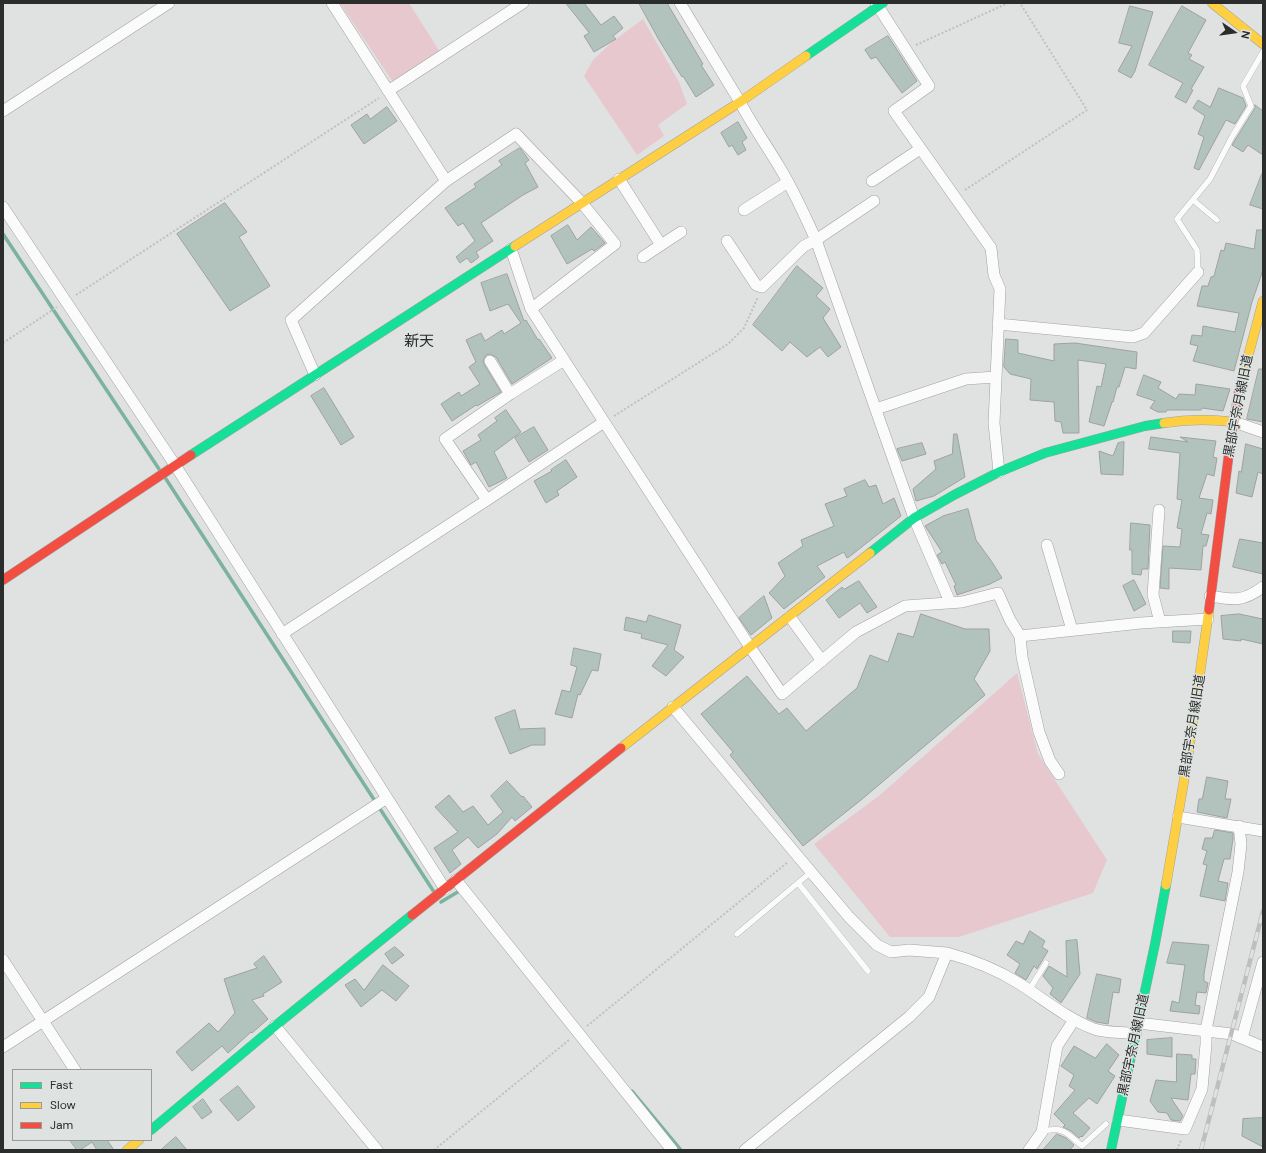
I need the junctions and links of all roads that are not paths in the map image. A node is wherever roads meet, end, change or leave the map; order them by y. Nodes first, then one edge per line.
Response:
1 (169, 3) edge
2 (332, 3) edge
3 (523, 3) edge
4 (680, 3) edge
5 (1212, 3) edge
6 (879, 4) edge
7 (1263, 44) edge
8 (1263, 52) edge
9 (388, 91) junction
10 (740, 102) junction
11 (3, 111) edge
12 (920, 149) junction
13 (620, 179) junction
14 (446, 181) junction
15 (872, 181) dead end
16 (788, 182) junction
17 (1193, 200) junction
18 (874, 201) dead end
19 (582, 202) junction
20 (3, 207) edge
21 (744, 210) dead end
22 (1217, 220) dead end
23 (681, 232) dead end
24 (816, 240) junction
25 (727, 241) dead end
26 (661, 245) junction
27 (511, 248) junction
28 (643, 257) dead end
29 (1198, 272) joint
30 (1263, 301) edge
31 (531, 308) junction
32 (998, 324) junction
33 (564, 360) junction
34 (490, 362) dead end
35 (315, 375) junction
36 (996, 377) junction
37 (510, 394) junction
38 (876, 409) junction
39 (604, 422) junction
40 (1234, 422) junction
41 (1263, 432) edge
42 (175, 465) junction
43 (999, 472) junction
44 (487, 500) junction
45 (1159, 510) dead end
46 (914, 518) junction
47 (1047, 545) dead end
48 (3, 580) edge
49 (1263, 587) edge
50 (1210, 596) junction
51 (950, 602) junction
52 (790, 616) junction
53 (1208, 619) junction
54 (1160, 622) junction
55 (1072, 630) junction
56 (282, 634) junction
57 (1020, 636) junction
58 (750, 647) junction
59 (822, 661) junction
60 (674, 707) junction
61 (1059, 774) dead end
62 (387, 798) junction
63 (1178, 817) junction
64 (1239, 826) junction
65 (1263, 831) edge
66 (811, 872) junction
67 (456, 880) junction
68 (798, 883) junction
69 (445, 889) junction
70 (737, 934) dead end
71 (947, 953) junction
72 (3, 960) edge
73 (1263, 962) edge
74 (1046, 963) dead end
75 (868, 971) dead end
76 (1029, 991) junction
77 (1074, 1020) junction
78 (43, 1021) junction
79 (275, 1026) junction
80 (1137, 1028) junction
81 (1206, 1030) junction
82 (1242, 1038) junction
83 (3, 1047) edge
84 (1263, 1047) edge
85 (74, 1069) edge
86 (1118, 1120) junction
87 (1106, 1124) dead end
88 (152, 1129) edge
89 (1042, 1132) junction
90 (122, 1141) edge
91 (133, 1147) edge
92 (1080, 1148) edge
93 (377, 1150) edge
94 (672, 1150) edge
95 (745, 1150) edge
96 (1030, 1150) edge
97 (1111, 1150) edge

1 - 11 street
2 - 9 street
3 - 9 street
4 - 10 street
5 - 7 street
6 - 10 street
6 - 12 street
8 - 17 lane
9 - 14 street
10 - 13 street
10 - 16 street
12 - 15 street
12 - 32 street
13 - 19 street
13 - 26 street
14 - 19 street
14 - 35 street
16 - 21 street
16 - 24 street
17 - 22 lane
17 - 29 lane
18 - 24 street
19 - 27 street
19 - 31 street
20 - 42 street
23 - 26 street
24 - 25 street
24 - 38 street
26 - 28 street
27 - 31 street
27 - 35 street
29 - 32 street
30 - 40 street, 黒部宇奈月線旧道
31 - 33 street
32 - 36 street
33 - 37 street
33 - 39 street
34 - 37 street
35 - 42 street
36 - 38 street
36 - 43 street
37 - 44 street
38 - 46 street
39 - 44 street
39 - 58 street
40 - 41 street
40 - 43 street
40 - 50 street, 黒部宇奈月線旧道
42 - 48 street
42 - 56 street
43 - 46 street
44 - 56 street
45 - 54 street
46 - 51 street
46 - 52 street
47 - 55 street
49 - 50 street
50 - 53 street, 黒部宇奈月線旧道
51 - 57 street
51 - 59 street
52 - 58 street
52 - 59 street
53 - 54 street
53 - 63 street, 黒部宇奈月線旧道
54 - 55 street
55 - 57 street
56 - 62 street
57 - 61 street
58 - 59 street
58 - 60 street
60 - 66 street
60 - 67 street
62 - 69 street
62 - 78 street
63 - 64 street
63 - 80 street, 黒部宇奈月線旧道
64 - 65 street
64 - 81 street
66 - 68 lane
66 - 71 street
67 - 69 street
67 - 94 street
68 - 70 lane
68 - 75 lane
69 - 79 street
71 - 76 street
71 - 95 street
72 - 78 street
73 - 82 street
74 - 76 lane
76 - 77 street
77 - 80 street
77 - 89 street
78 - 83 street
78 - 85 street
79 - 88 street
79 - 93 street
80 - 81 street
80 - 86 street, 黒部宇奈月線旧道
81 - 82 street
81 - 86 street
82 - 84 street
86 - 97 street, 黒部宇奈月線旧道
87 - 92 lane
89 - 92 lane
89 - 96 street
90 - 91 street

